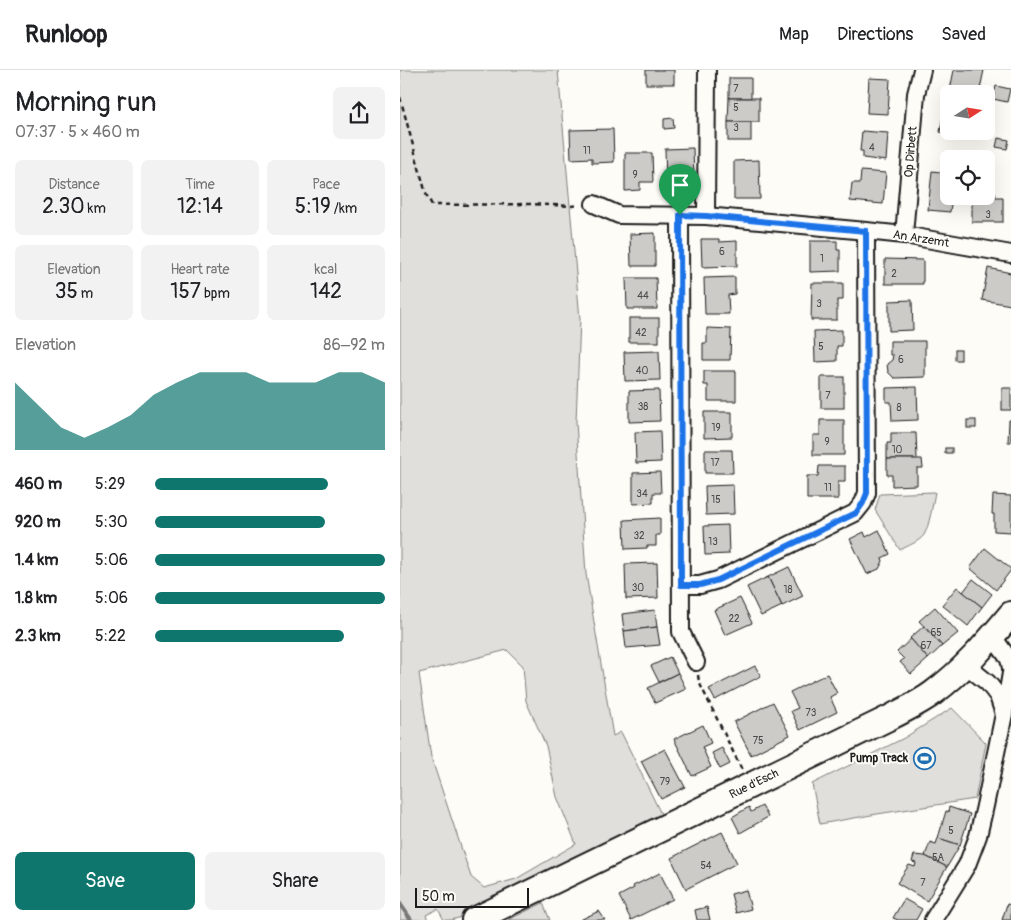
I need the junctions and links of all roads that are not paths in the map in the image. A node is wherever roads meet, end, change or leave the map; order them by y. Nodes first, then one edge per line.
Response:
1 (708, 70) edge
2 (922, 70) edge
3 (594, 204) dead end
4 (680, 215) junction
5 (706, 216) junction
6 (866, 231) junction
7 (904, 235) junction
8 (1011, 254) edge
9 (681, 585) junction
10 (1011, 614) edge
11 (993, 637) junction
12 (696, 662) road end
13 (967, 666) junction
14 (1011, 668) edge
15 (1011, 673) edge
16 (1004, 714) junction
17 (474, 920) edge
18 (933, 920) edge

1 - 5 street
2 - 7 street, Op Dirbett
3 - 4 street, An Arzemt
4 - 5 street, An Arzemt
4 - 9 street
5 - 6 street, An Arzemt
6 - 7 street, An Arzemt
6 - 9 street
7 - 8 street, An Arzemt
9 - 12 street
10 - 11 main road, Rue d'Esch
11 - 13 main road, Rue d'Esch
11 - 14 street
13 - 16 street
13 - 17 main road, Rue d'Esch
15 - 16 street
16 - 18 street

